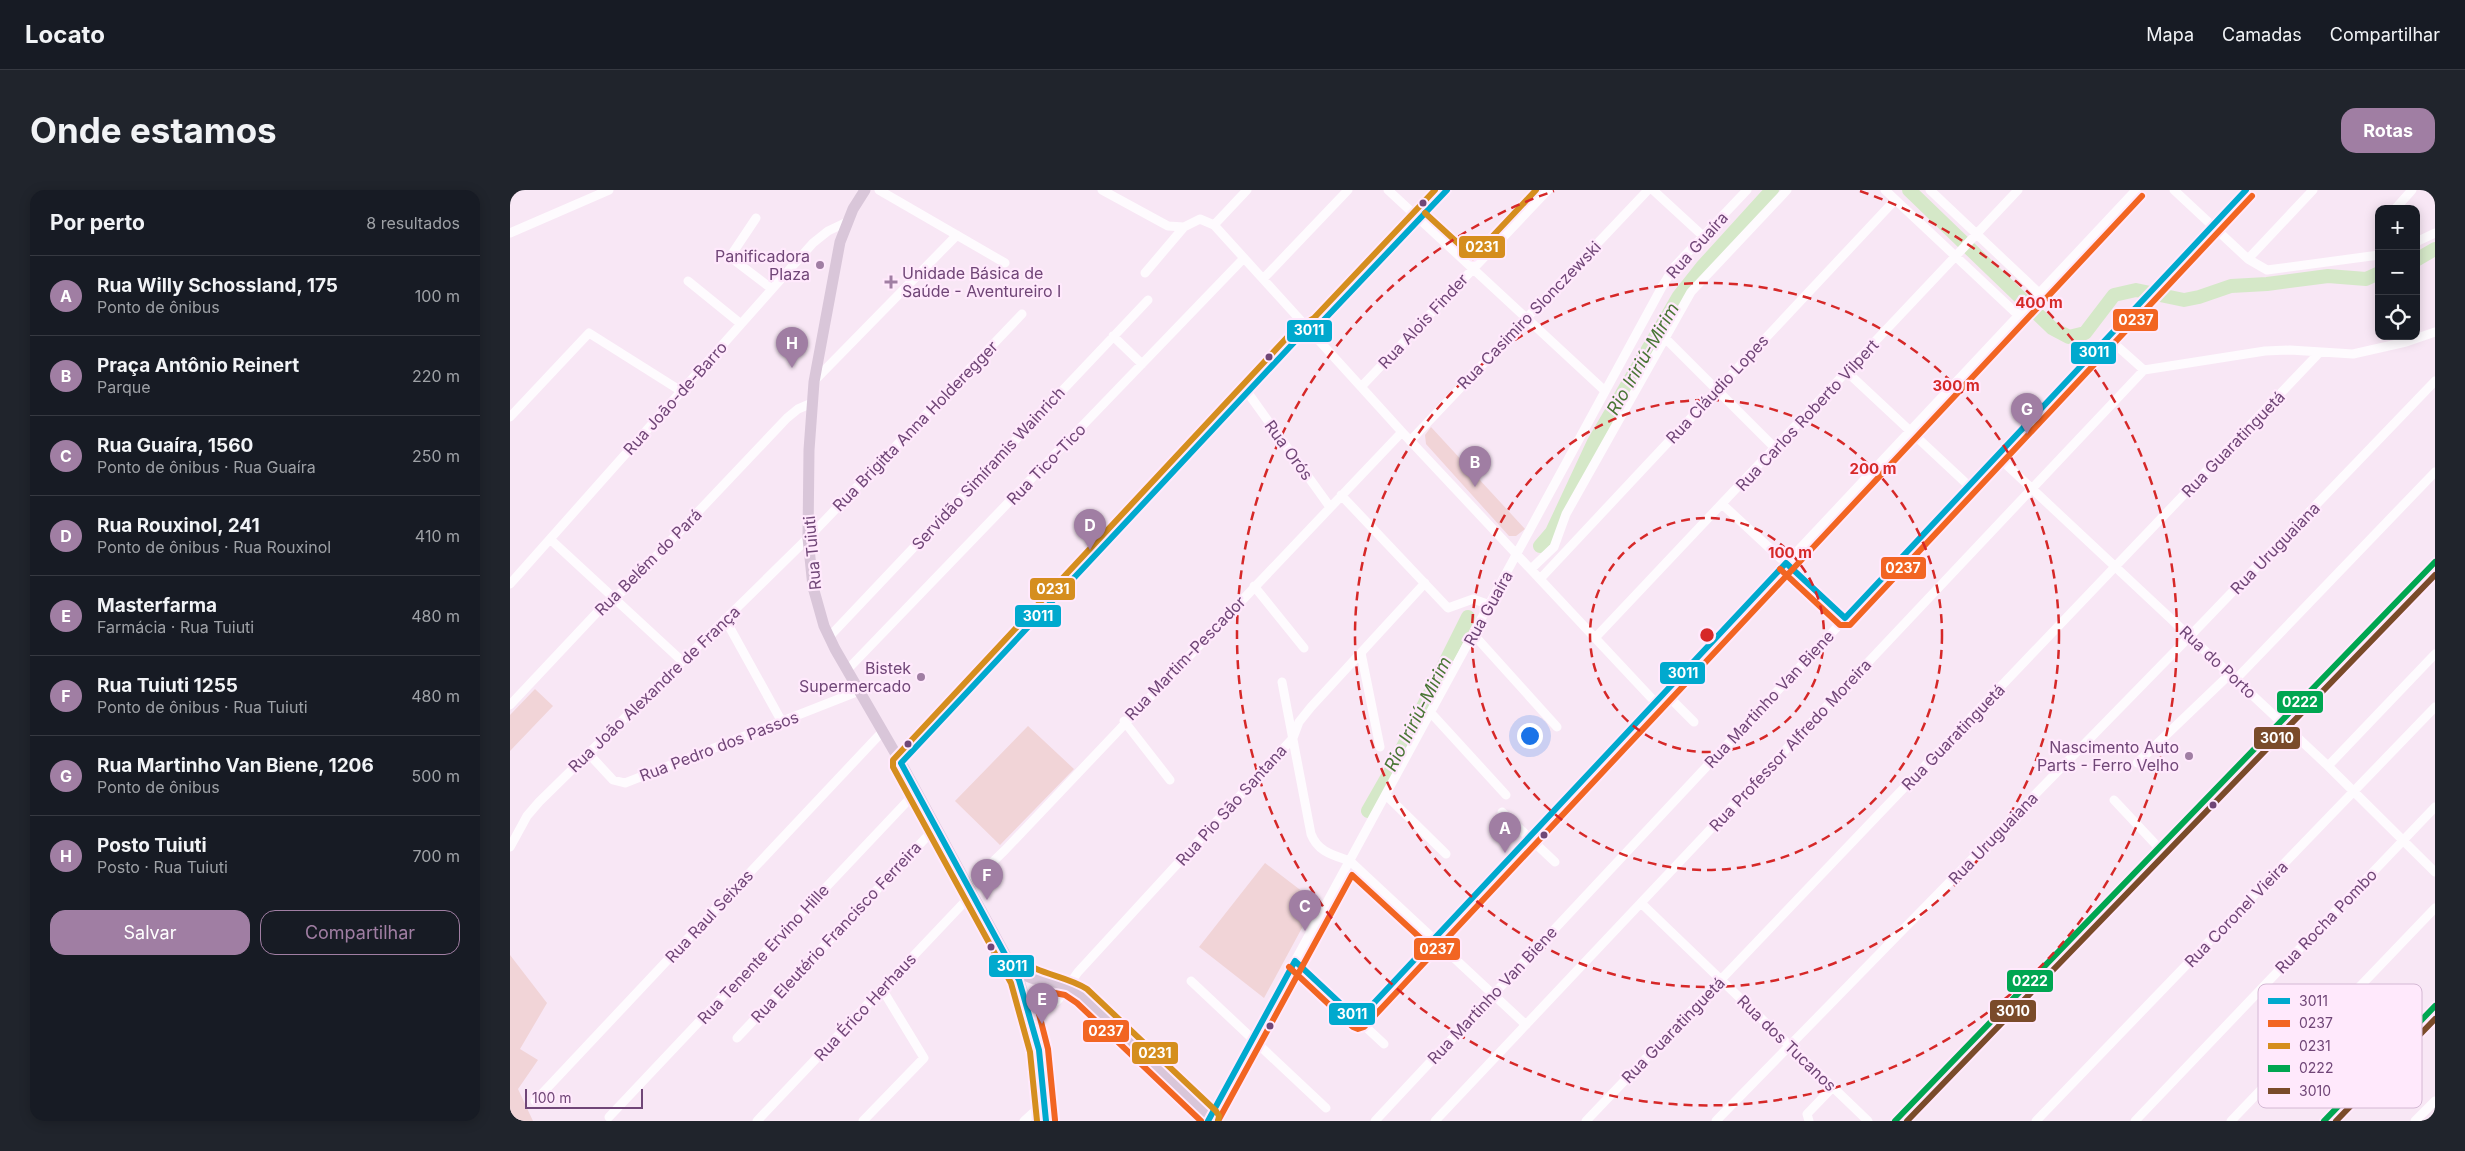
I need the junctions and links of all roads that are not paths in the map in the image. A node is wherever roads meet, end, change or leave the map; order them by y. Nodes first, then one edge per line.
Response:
1 (609, 190) edge
2 (865, 190) edge
3 (879, 190) edge
4 (1247, 190) edge
5 (1348, 190) edge
6 (1388, 190) edge
7 (1447, 190) edge
8 (1548, 190) edge
9 (1648, 190) edge
10 (1653, 190) edge
11 (1747, 190) edge
12 (1787, 190) edge
13 (1885, 190) edge
14 (1930, 190) edge
15 (2018, 190) edge
16 (2136, 190) edge
17 (2174, 190) edge
18 (2246, 190) edge
19 (2313, 190) edge
20 (2412, 190) edge
21 (1106, 191) edge
22 (1895, 200) junction
23 (2399, 205) edge
24 (756, 218) dead end
25 (1419, 219) junction
26 (847, 222) junction
27 (1214, 225) junction
28 (2213, 226) junction
29 (1184, 227) junction
30 (510, 233) edge
31 (2435, 233) edge
32 (958, 235) junction
33 (1703, 236) junction
34 (1975, 237) junction
35 (2420, 240) edge
36 (2375, 256) edge
37 (1956, 257) junction
38 (1244, 258) junction
39 (2248, 259) junction
40 (1005, 262) dead end
41 (1473, 269) junction
42 (1145, 274) dead end
43 (1263, 279) junction
44 (688, 281) dead end
45 (772, 290) junction
46 (2036, 296) junction
47 (1148, 300) dead end
48 (2021, 312) junction
49 (1022, 314) dead end
50 (1526, 318) junction
51 (741, 324) junction
52 (1310, 331) junction
53 (2435, 332) edge
54 (1113, 336) junction
55 (1665, 338) junction
56 (2108, 338) junction
57 (2320, 352) junction
58 (1142, 364) junction
59 (2144, 370) junction
60 (1847, 372) junction
61 (2435, 381) edge
62 (814, 382) junction
63 (1361, 387) junction
64 (1717, 389) junction
65 (681, 391) junction
66 (1605, 391) junction
67 (1248, 393) junction
68 (812, 403) junction
69 (510, 417) edge
70 (1910, 431) junction
71 (1402, 432) junction
72 (1410, 440) junction
73 (1775, 448) junction
74 (1997, 456) junction
75 (2435, 472) edge
76 (1969, 486) junction
77 (2032, 488) junction
78 (1341, 495) junction
79 (1722, 504) junction
80 (1330, 507) junction
81 (808, 538) junction
82 (550, 539) junction
83 (1517, 555) junction
84 (2435, 562) edge
85 (1786, 563) junction
86 (2115, 566) junction
87 (1531, 570) junction
88 (1540, 579) junction
89 (1425, 583) junction
90 (510, 584) edge
91 (1254, 586) junction
92 (614, 599) junction
93 (1490, 605) junction
94 (1845, 618) junction
95 (725, 620) junction
96 (1474, 635) junction
97 (2190, 636) junction
98 (829, 637) junction
99 (1595, 638) junction
100 (1304, 648) dead end
101 (1361, 653) junction
102 (2435, 654) edge
103 (682, 661) junction
104 (848, 670) junction
105 (2233, 677) junction
106 (1282, 682) dead end
107 (859, 691) junction
108 (1665, 693) junction
109 (1656, 703) junction
110 (510, 705) edge
111 (2435, 707) edge
112 (1431, 713) junction
113 (1124, 721) junction
114 (782, 722) junction
115 (1694, 722) dead end
116 (2281, 722) junction
117 (1557, 727) dead end
118 (883, 731) junction
119 (1293, 738) junction
120 (1380, 747) dead end
121 (588, 753) junction
122 (901, 763) junction
123 (2137, 763) dead end
124 (2328, 766) junction
125 (1170, 780) dead end
126 (916, 791) junction
127 (2354, 791) junction
128 (1386, 795) junction
129 (1506, 795) dead end
130 (2114, 800) dead end
131 (2435, 807) edge
132 (1502, 812) dead end
133 (936, 827) junction
134 (1530, 837) junction
135 (2404, 840) junction
136 (510, 848) edge
137 (2159, 848) junction
138 (1446, 854) dead end
139 (1350, 861) junction
140 (1555, 862) dead end
141 (2435, 872) edge
142 (971, 889) junction
143 (1641, 903) junction
144 (2435, 908) edge
145 (1434, 939) junction
146 (1295, 961) junction
147 (1012, 965) junction
148 (1721, 980) junction
149 (1191, 981) dead end
150 (1048, 984) junction
151 (2266, 984) edge
152 (2362, 984) edge
153 (1068, 987) junction
154 (882, 989) junction
155 (2258, 993) edge
156 (1493, 994) junction
157 (1028, 1006) junction
158 (2435, 1006) edge
159 (2422, 1019) edge
160 (1358, 1020) junction
161 (1526, 1025) junction
162 (737, 1038) dead end
163 (1252, 1039) junction
164 (1384, 1044) dead end
165 (1790, 1046) junction
166 (1833, 1087) junction
167 (2258, 1093) edge
168 (535, 1101) dead end
169 (2435, 1101) edge
170 (1046, 1102) junction
171 (1326, 1108) dead end
172 (2337, 1108) edge
173 (609, 1116) dead end
174 (1210, 1120) edge
175 (757, 1121) edge
176 (863, 1121) edge
177 (1024, 1121) edge
178 (1046, 1121) edge
179 (1375, 1121) edge
180 (1436, 1121) edge
181 (1586, 1121) edge
182 (1716, 1121) edge
183 (1809, 1121) edge
184 (1868, 1121) edge
185 (1895, 1121) edge
186 (2036, 1121) edge
187 (2135, 1121) edge
188 (2231, 1121) edge
189 (2324, 1121) edge
190 (2416, 1121) edge

1 - 30 street
2 - 26 main road, Rua Tuiuti
3 - 32 street
4 - 27 street
5 - 43 street
6 - 25 street
7 - 25 street
8 - 41 street, Rua Alois Finder
9 - 50 street, Rua Casimiro Slonczewski
10 - 33 street
11 - 33 street, Rua Guaíra
12 - 55 street
13 - 22 street
14 - 34 street
15 - 34 street, Rua Carlos Roberto Vilpert
16 - 46 street
17 - 28 street
18 - 28 street, Rua Martinho Van Biene
19 - 39 street
20 - 23 street
21 - 29 street
22 - 37 street
22 - 64 street, Rua Cláudio Lopes
24 - 45 street
25 - 41 street
25 - 52 street
26 - 45 street, Rua João-de-Barro
26 - 62 main road, Rua Tuiuti
27 - 29 street
27 - 38 street
28 - 39 street
28 - 56 street, Rua Martinho Van Biene
29 - 42 street
31 - 35 street
32 - 40 street
32 - 62 street
33 - 66 street, Rua Guaíra
34 - 37 street, Rua Carlos Roberto Vilpert
34 - 46 street
36 - 39 street
37 - 48 street
37 - 60 street, Rua Carlos Roberto Vilpert
38 - 43 street
38 - 58 street, Rua Tico-Tico
41 - 50 street
41 - 63 street, Rua Alois Finder
43 - 52 street
44 - 51 street
45 - 51 street, Rua João-de-Barro
46 - 48 street
47 - 54 street, Servidão Simíramis Wainrich
48 - 70 street
49 - 81 street, Rua Brigitta Anna Holderegger
50 - 66 street
50 - 72 street, Rua Casimiro Slonczewski
51 - 65 street, Rua João-de-Barro
52 - 63 street
52 - 67 street
53 - 57 street
54 - 58 street
54 - 98 street, Servidão Simíramis Wainrich
55 - 64 street
55 - 87 street
56 - 59 street
56 - 74 street, Rua Martinho Van Biene
57 - 59 street
57 - 86 street, Rua Guaratinguetá
58 - 104 street, Rua Tico-Tico
59 - 77 street, Rua Professor Alfredo Moreira
60 - 70 street
60 - 73 street, Rua Carlos Roberto Vilpert
61 - 97 street, Rua Uruguaiana
62 - 68 main road, Rua Tuiuti
63 - 71 street
64 - 73 street
64 - 88 street, Rua Cláudio Lopes
65 - 69 street
65 - 82 street, Rua João-de-Barro
66 - 83 street, Rua Guaíra
67 - 80 street, Rua Orós
67 - 122 street
68 - 81 main road, Rua Tuiuti
68 - 92 street, Rua Belém do Pará
70 - 76 street
70 - 85 street
71 - 72 street
71 - 78 street, Rua Martim-Pescador
72 - 83 street
73 - 79 street, Rua Carlos Roberto Vilpert
74 - 76 street, Rua Martinho Van Biene
74 - 77 street, Rua do Porto
75 - 105 street
76 - 94 street, Rua Martinho Van Biene
77 - 86 street, Rua do Porto
77 - 143 street, Rua Professor Alfredo Moreira
78 - 80 street, Rua Martim-Pescador
78 - 89 street
79 - 85 street
79 - 99 street, Rua Carlos Roberto Vilpert
80 - 91 street, Rua Martim-Pescador
81 - 95 street, Rua João Alexandre de França
81 - 98 main road, Rua Tuiuti
82 - 90 street, Rua João-de-Barro
82 - 92 street
83 - 87 street
83 - 93 street, Rua Guaíra
84 - 116 street
85 - 94 street
85 - 108 street
86 - 97 street, Rua do Porto
86 - 148 street, Rua Guaratinguetá
87 - 88 street
88 - 99 street
89 - 93 street
89 - 101 street, Rua Pio São Santana
91 - 100 street
91 - 113 street, Rua Martim-Pescador
92 - 103 street
92 - 110 street, Rua Belém do Pará
93 - 96 street, Rua Guaíra
94 - 156 street, Rua Martinho Van Biene
95 - 103 street, Rua João Alexandre de França
95 - 114 street
96 - 112 street, Rua Guaíra
96 - 117 street
97 - 105 street, Rua do Porto
97 - 165 street, Rua Uruguaiana
98 - 104 main road, Rua Tuiuti
99 - 109 street
101 - 119 street, Rua Pio São Santana
101 - 120 street
102 - 124 street
103 - 121 street, Rua João Alexandre de França
104 - 107 main road, Rua Tuiuti
105 - 116 street, Rua do Porto
105 - 123 street
106 - 119 street
107 - 114 street, Rua Pedro dos Passos
107 - 118 main road, Rua Tuiuti
108 - 109 street
108 - 115 street
109 - 134 street
111 - 127 street, Rua Coronel Vieira
112 - 128 street, Rua Guaíra
112 - 129 street
113 - 125 street
113 - 142 street, Rua Martim-Pescador
114 - 121 street, Rua Pedro dos Passos
116 - 124 street, Rua do Porto
116 - 137 street
118 - 122 main road, Rua Tuiuti
118 - 168 street, Rua Raul Seixas
119 - 139 street
119 - 153 street, Rua Pio São Santana
121 - 136 street, Rua João Alexandre de França
122 - 126 main road, Rua Tuiuti
124 - 127 street, Rua do Porto
126 - 133 main road, Rua Tuiuti
126 - 173 street, Rua Tenente Ervino Hille
127 - 135 street, Rua do Porto
127 - 186 street, Rua Coronel Vieira
128 - 138 street
128 - 139 street, Rua Guaíra
130 - 137 street
131 - 135 street, Rua Rocha Pombo
132 - 134 street
133 - 142 main road, Rua Tuiuti
133 - 162 street, Rua Eleutério Francisco Ferreira
134 - 140 street
134 - 145 street
135 - 141 street, Rua do Porto
135 - 151 street, Rua Rocha Pombo
137 - 185 street
139 - 145 street
139 - 146 street, Rua Guaíra
142 - 147 main road, Rua Tuiuti
142 - 154 street, Rua Érico Herhaus
143 - 148 street, Rua dos Tucanos
143 - 161 street, Rua Professor Alfredo Moreira
144 - 152 street
145 - 156 street
145 - 160 street
146 - 160 street
146 - 163 street, Rua Guaíra
147 - 150 main road, Rua Tuiuti
147 - 157 main road, Rua Tuiuti
148 - 165 street, Rua dos Tucanos
148 - 181 street, Rua Guaratinguetá
149 - 163 street
150 - 153 main road, Rua Tuiuti
150 - 157 main road
153 - 157 street, Rua Pio São Santana
153 - 174 main road
154 - 175 street, Rua Érico Herhaus
154 - 176 street
155 - 187 street, Rua Rocha Pombo
156 - 161 street
156 - 179 street, Rua Martinho Van Biene
157 - 170 main road, Rua Tuiuti
158 - 159 street
160 - 164 street
161 - 180 street, Rua Professor Alfredo Moreira
163 - 171 street
163 - 174 street, Rua Guaíra
165 - 166 street, Rua dos Tucanos
165 - 182 street, Rua Uruguaiana
166 - 183 street
166 - 184 street, Rua dos Tucanos
167 - 188 street
169 - 190 street
170 - 177 street
170 - 178 main road, Rua Tuiuti
172 - 189 street

